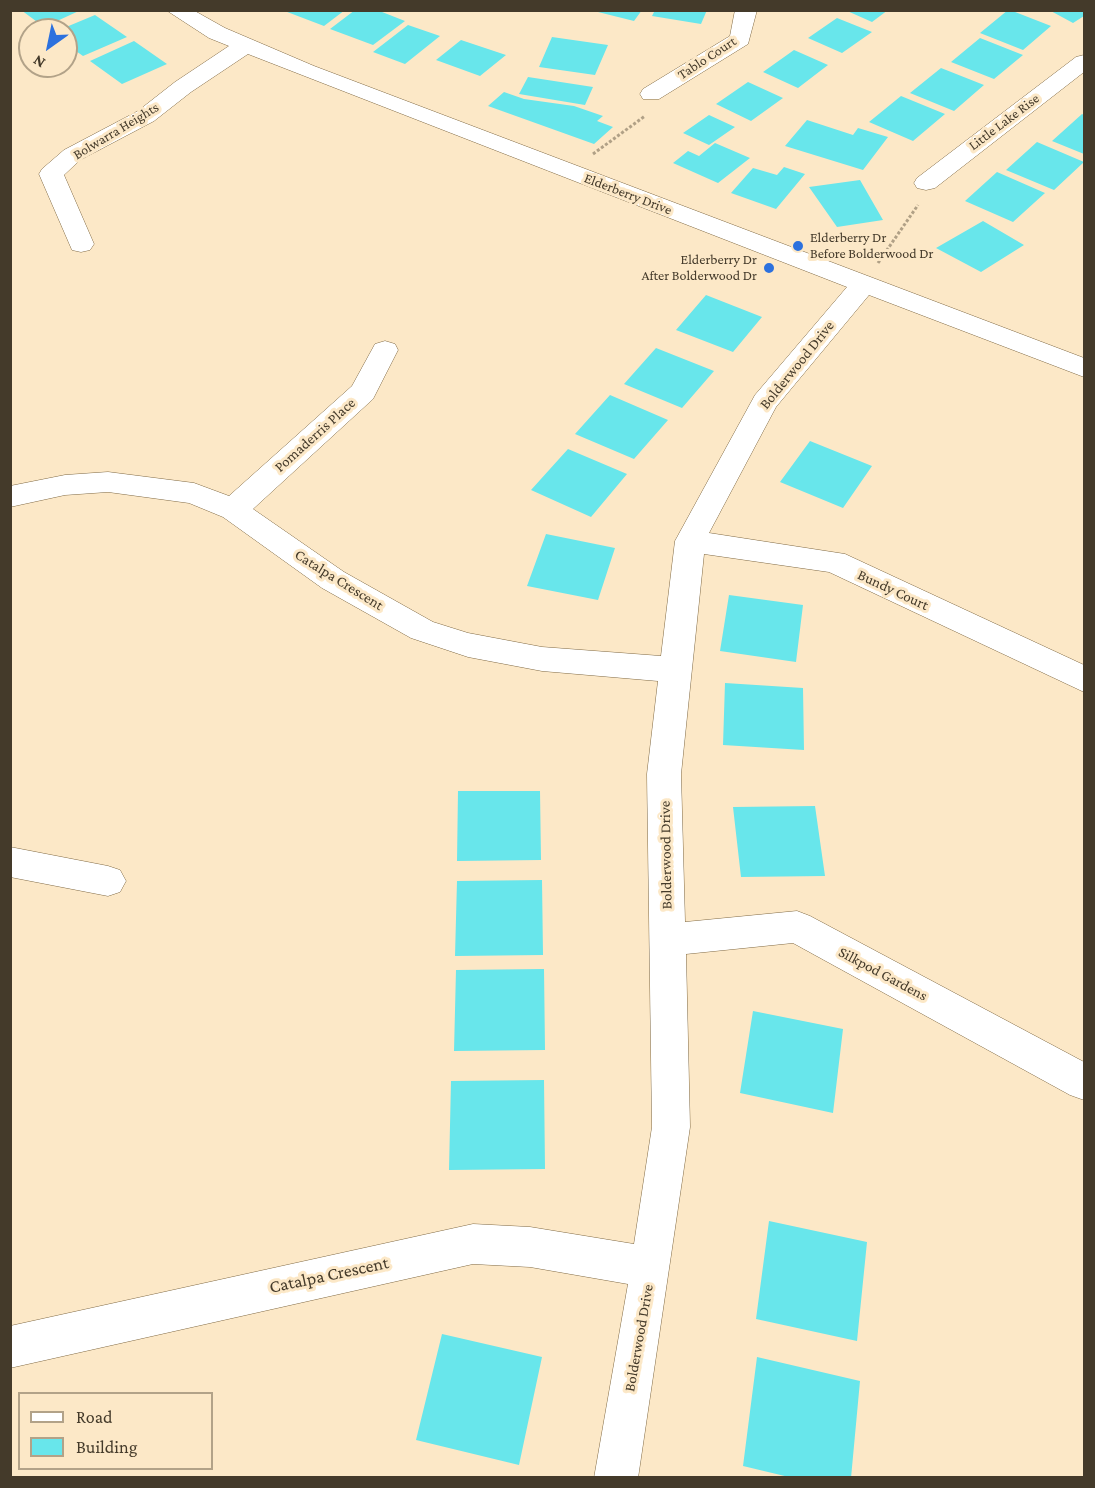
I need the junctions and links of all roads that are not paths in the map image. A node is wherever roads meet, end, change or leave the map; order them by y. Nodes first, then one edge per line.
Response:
1 (176, 10) edge
2 (746, 10) edge
3 (245, 46) junction
4 (1084, 62) edge
5 (651, 94) dead end
6 (926, 183) road end
7 (81, 244) dead end
8 (869, 276) junction
9 (385, 350) dead end
10 (1084, 368) edge
11 (10, 497) edge
12 (233, 510) junction
13 (690, 541) junction
14 (676, 670) junction
15 (1084, 678) edge
16 (10, 862) edge
17 (108, 881) dead end
18 (667, 940) junction
19 (1084, 1082) edge
20 (651, 1268) junction
21 (10, 1347) edge
22 (616, 1478) edge

1 - 3 street, Elderberry Drive
2 - 5 street, Tablo Court
3 - 7 street, Bolwarra Heights
3 - 8 street, Elderberry Drive
4 - 6 street, Little Lake Rise
8 - 10 street, Elderberry Drive
8 - 13 street, Bolderwood Drive
9 - 12 street, Pomaderris Place
11 - 12 street, Catalpa Crescent
12 - 14 street, Catalpa Crescent
13 - 14 street, Bolderwood Drive
13 - 15 street, Bundy Court
14 - 18 street, Bolderwood Drive
16 - 17 street
18 - 19 street, Silkpod Gardens
18 - 20 street, Bolderwood Drive
20 - 21 street, Catalpa Crescent
20 - 22 street, Bolderwood Drive

